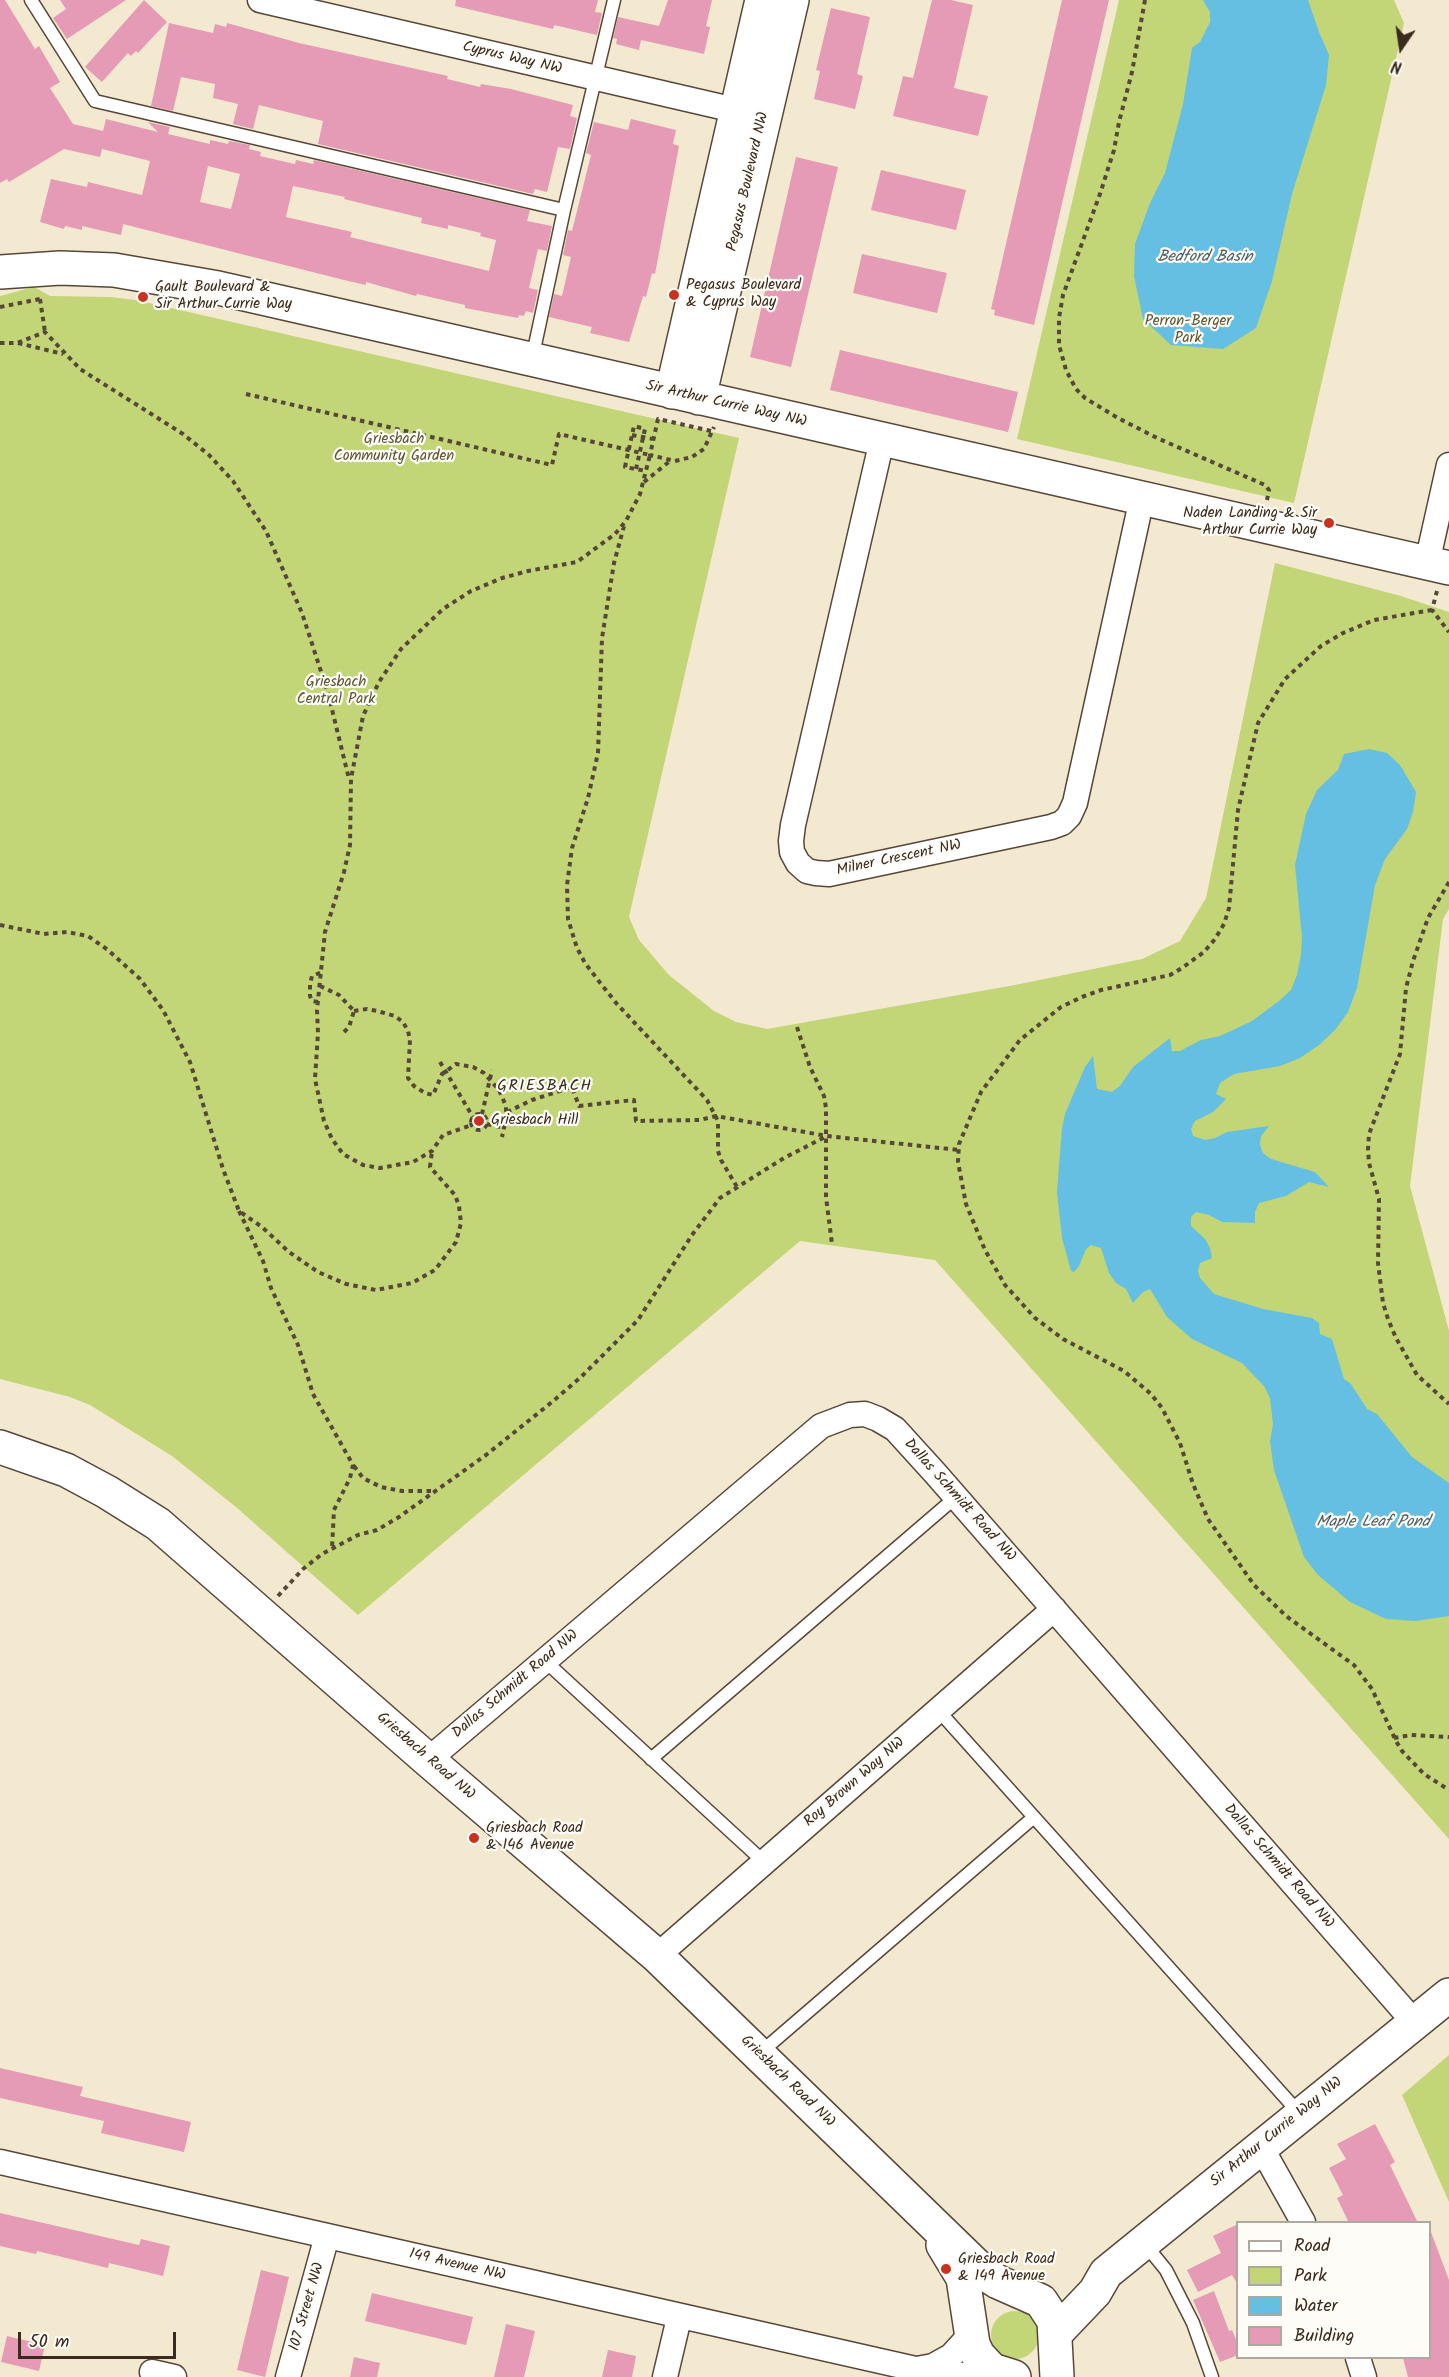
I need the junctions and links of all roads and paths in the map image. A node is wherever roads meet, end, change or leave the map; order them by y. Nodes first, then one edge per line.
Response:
1 (31, 0) edge
2 (260, 0) edge
3 (614, 0) edge
4 (762, 0) edge
5 (792, 0) edge
6 (1145, 0) edge
7 (596, 78) junction
8 (750, 114) junction
9 (564, 210) junction
10 (2, 268) edge
11 (39, 299) dead end
12 (45, 332) junction
13 (17, 342) junction
14 (0, 343) edge
15 (64, 354) junction
16 (532, 360) junction
17 (246, 394) dead end
18 (685, 395) junction
19 (632, 435) junction
20 (643, 437) junction
21 (653, 440) dead end
22 (882, 440) junction
23 (629, 450) junction
24 (639, 453) junction
25 (671, 460) dead end
26 (1449, 465) edge
27 (636, 469) junction
28 (646, 471) junction
29 (644, 482) junction
30 (1142, 498) junction
31 (625, 522) junction
32 (1262, 525) junction
33 (1438, 572) edge
34 (1432, 610) junction
35 (1449, 632) edge
36 (350, 785) junction
37 (1449, 882) edge
38 (0, 925) edge
39 (322, 972) junction
40 (320, 986) junction
41 (318, 1002) junction
42 (354, 1011) junction
43 (797, 1027) dead end
44 (344, 1032) dead end
45 (440, 1062) dead end
46 (492, 1070) dead end
47 (445, 1071) junction
48 (490, 1079) junction
49 (507, 1112) junction
50 (482, 1114) junction
51 (716, 1116) junction
52 (473, 1117) junction
53 (488, 1124) junction
54 (472, 1125) junction
55 (504, 1128) junction
56 (827, 1136) junction
57 (502, 1137) dead end
58 (958, 1150) junction
59 (432, 1151) junction
60 (737, 1187) junction
61 (239, 1211) junction
62 (832, 1244) dead end
63 (1449, 1404) edge
64 (0, 1447) edge
65 (351, 1460) junction
66 (434, 1491) junction
67 (956, 1497) junction
68 (332, 1548) junction
69 (1054, 1609) junction
70 (261, 1614) junction
71 (545, 1661) junction
72 (938, 1710) junction
73 (1449, 1737) edge
74 (1394, 1738) junction
75 (651, 1759) junction
76 (428, 1760) junction
77 (1449, 1790) edge
78 (1034, 1817) junction
79 (764, 1862) junction
80 (657, 1956) junction
81 (1449, 1995) edge
82 (1414, 2022) junction
83 (759, 2054) junction
84 (1300, 2115) junction
85 (1261, 2147) junction
86 (0, 2163) edge
87 (923, 2213) junction
88 (1302, 2221) edge
89 (327, 2236) junction
90 (1143, 2242) junction
91 (1107, 2272) junction
92 (1028, 2295) junction
93 (679, 2318) junction
94 (972, 2329) junction
95 (1055, 2339) junction
96 (1358, 2359) edge
97 (915, 2369) junction
98 (1004, 2373) edge
99 (288, 2377) edge
100 (665, 2377) edge
101 (1057, 2377) edge
102 (1212, 2377) edge
103 (1364, 2377) edge

1 - 9 lane
2 - 7 street, Cyprus Way NW
3 - 7 lane
4 - 8 street, Pegasus Boulevard NW
5 - 8 street, Pegasus Boulevard NW
6 - 32 path
7 - 8 street, Cyprus Way NW
7 - 9 lane
8 - 18 street, Pegasus Boulevard NW
9 - 16 lane
10 - 16 street, Sir Arthur Currie Way NW
11 - 12 path
12 - 13 path
12 - 15 path
13 - 14 path
13 - 15 path
15 - 36 path
16 - 18 street, Sir Arthur Currie Way NW
17 - 23 path
18 - 22 street, Sir Arthur Currie Way NW
19 - 20 path
19 - 20 path
19 - 23 path
20 - 21 path
20 - 24 path
22 - 30 street, Sir Arthur Currie Way NW
22 - 30 street, Milner Crescent NW
23 - 24 path
23 - 27 path
24 - 27 path
24 - 28 path
25 - 29 path
26 - 33 street
27 - 28 path
28 - 29 path
29 - 31 path
30 - 32 street, Sir Arthur Currie Way NW
31 - 36 path
31 - 51 path
32 - 33 street, Sir Arthur Currie Way NW
33 - 34 path
34 - 35 path
34 - 58 path
36 - 39 path
37 - 63 path
38 - 61 path
39 - 40 path
39 - 41 path
40 - 41 path
40 - 42 path
41 - 59 path
42 - 44 path
42 - 47 path
43 - 56 path
45 - 47 path
46 - 48 path
47 - 48 path
47 - 52 path
48 - 49 path
48 - 50 path
49 - 51 path
49 - 55 path
50 - 52 path
50 - 53 path
51 - 56 path
51 - 60 path
52 - 54 path
53 - 54 path
53 - 55 path
54 - 59 path
55 - 57 path
56 - 58 path
56 - 60 path
56 - 62 path
58 - 74 path
59 - 61 path
60 - 66 path
61 - 65 path
64 - 70 street, Griesbach Road NW
65 - 66 path
65 - 68 path
66 - 68 path
67 - 69 street, Dallas Schmidt Road NW
67 - 71 street, Dallas Schmidt Road NW
67 - 75 lane
68 - 70 path
69 - 72 street, Roy Brown Way NW
69 - 82 street, Dallas Schmidt Road NW
70 - 76 street, Griesbach Road NW
71 - 75 lane
71 - 76 street, Dallas Schmidt Road NW
72 - 78 lane
72 - 79 street, Roy Brown Way NW
73 - 74 path
74 - 77 path
75 - 79 lane
76 - 80 street, Griesbach Road NW
78 - 83 lane
78 - 84 lane
79 - 80 street, Roy Brown Way NW
80 - 83 street, Griesbach Road NW
81 - 82 street, Sir Arthur Currie Way NW
82 - 84 street, Sir Arthur Currie Way NW
83 - 87 street, Griesbach Road NW
84 - 85 street, Sir Arthur Currie Way NW
85 - 88 street
85 - 90 street, Sir Arthur Currie Way NW
86 - 89 street, 149 Avenue NW
87 - 92 street, Griesbach Road NW
87 - 94 street, Griesbach Road NW
89 - 93 street, 149 Avenue NW
89 - 99 street, 107 Street NW
90 - 91 street, Sir Arthur Currie Way NW
90 - 102 lane
91 - 92 street, Sir Arthur Currie Way NW
91 - 95 street, Sir Arthur Currie Way NW
92 - 94 street, 149 Avenue NW
92 - 95 street, Griesbach Road NW
93 - 97 street, 149 Avenue NW
93 - 100 street
94 - 97 street, 149 Avenue NW
94 - 98 street, Griesbach Road NW
95 - 98 street, Sir Arthur Currie Way NW
95 - 101 street, Griesbach Road NW
96 - 103 street
97 - 98 street, 149 Avenue NW

